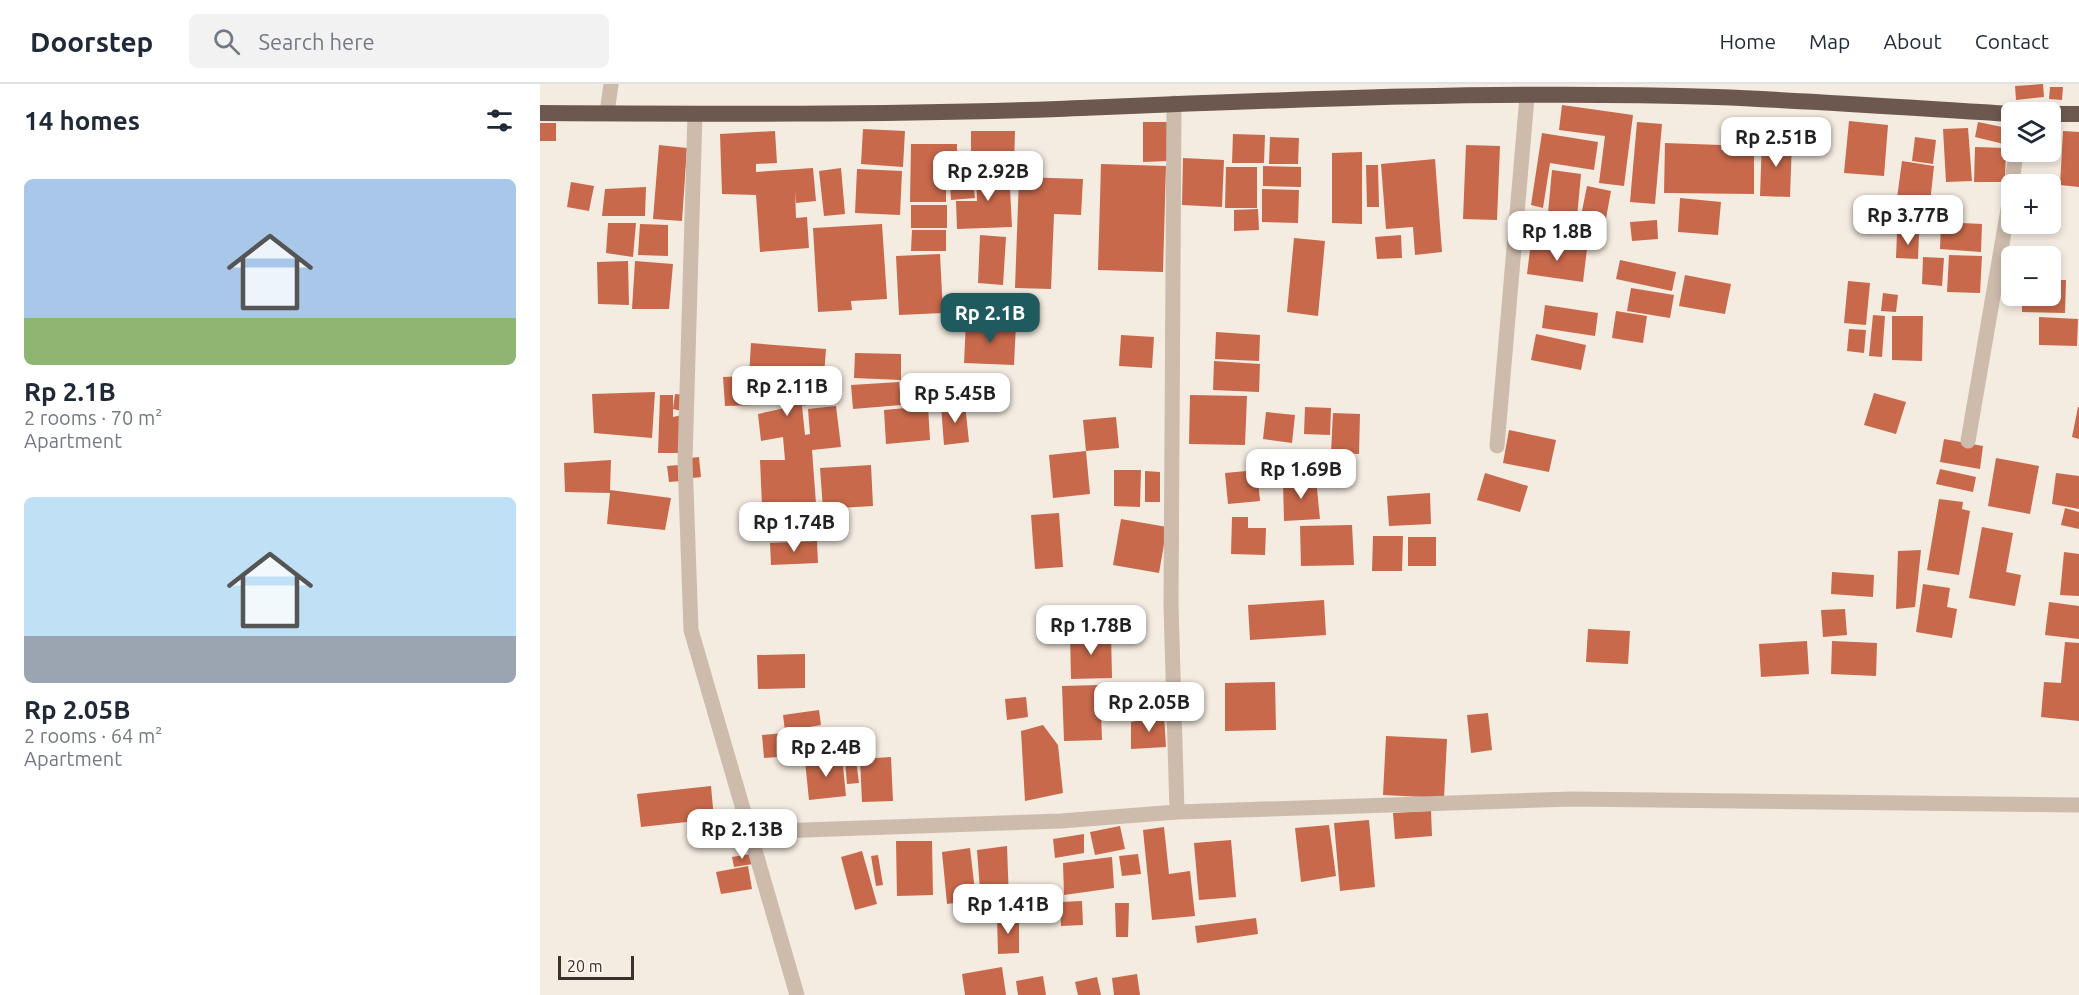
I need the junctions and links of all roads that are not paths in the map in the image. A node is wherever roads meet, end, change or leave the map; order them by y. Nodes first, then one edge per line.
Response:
1 (611, 84) edge
2 (1527, 97) junction
3 (1174, 103) junction
4 (540, 113) edge
5 (607, 113) junction
6 (2001, 113) edge
7 (695, 114) junction
8 (2061, 114) edge
9 (2079, 114) edge
10 (2004, 234) edge
11 (1968, 441) dead end
12 (1497, 446) dead end
13 (2079, 805) edge
14 (1177, 812) junction
15 (749, 832) junction
16 (797, 995) edge

1 - 5 street
2 - 3 highway
2 - 6 highway
2 - 12 street
3 - 7 highway
3 - 14 street
4 - 5 highway
5 - 7 highway
7 - 15 street
8 - 9 highway
10 - 11 street
13 - 14 street
14 - 15 street
15 - 16 street

